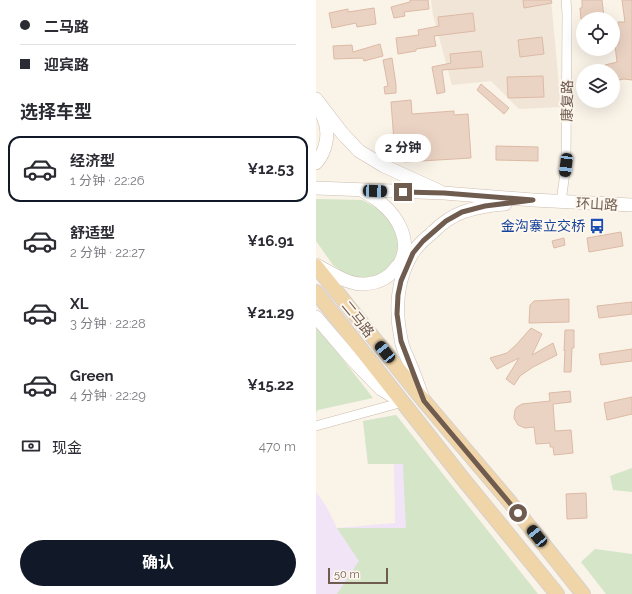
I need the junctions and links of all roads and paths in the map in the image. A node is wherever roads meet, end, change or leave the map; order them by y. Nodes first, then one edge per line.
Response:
1 (566, 0) edge
2 (316, 99) edge
3 (316, 106) edge
4 (316, 163) edge
5 (316, 188) edge
6 (362, 190) junction
7 (444, 193) junction
8 (533, 200) junction
9 (561, 202) junction
10 (632, 205) edge
11 (316, 266) edge
12 (316, 292) edge
13 (316, 317) edge
14 (424, 401) junction
15 (403, 402) junction
16 (316, 426) edge
17 (564, 570) junction
18 (553, 589) edge
19 (583, 594) edge

1 - 9 street, 康复路
2 - 7 main road
3 - 4 main road
5 - 6 main road
6 - 7 main road
6 - 11 main road
7 - 8 main road
8 - 9 main road, 环山路
8 - 14 main road
9 - 10 main road, 环山路
11 - 14 main road, 二马路
12 - 15 main road, 二马路
13 - 15 main road
14 - 17 main road, 二马路
15 - 16 street
15 - 18 main road, 二马路
17 - 18 main road
17 - 19 main road, 二马路

